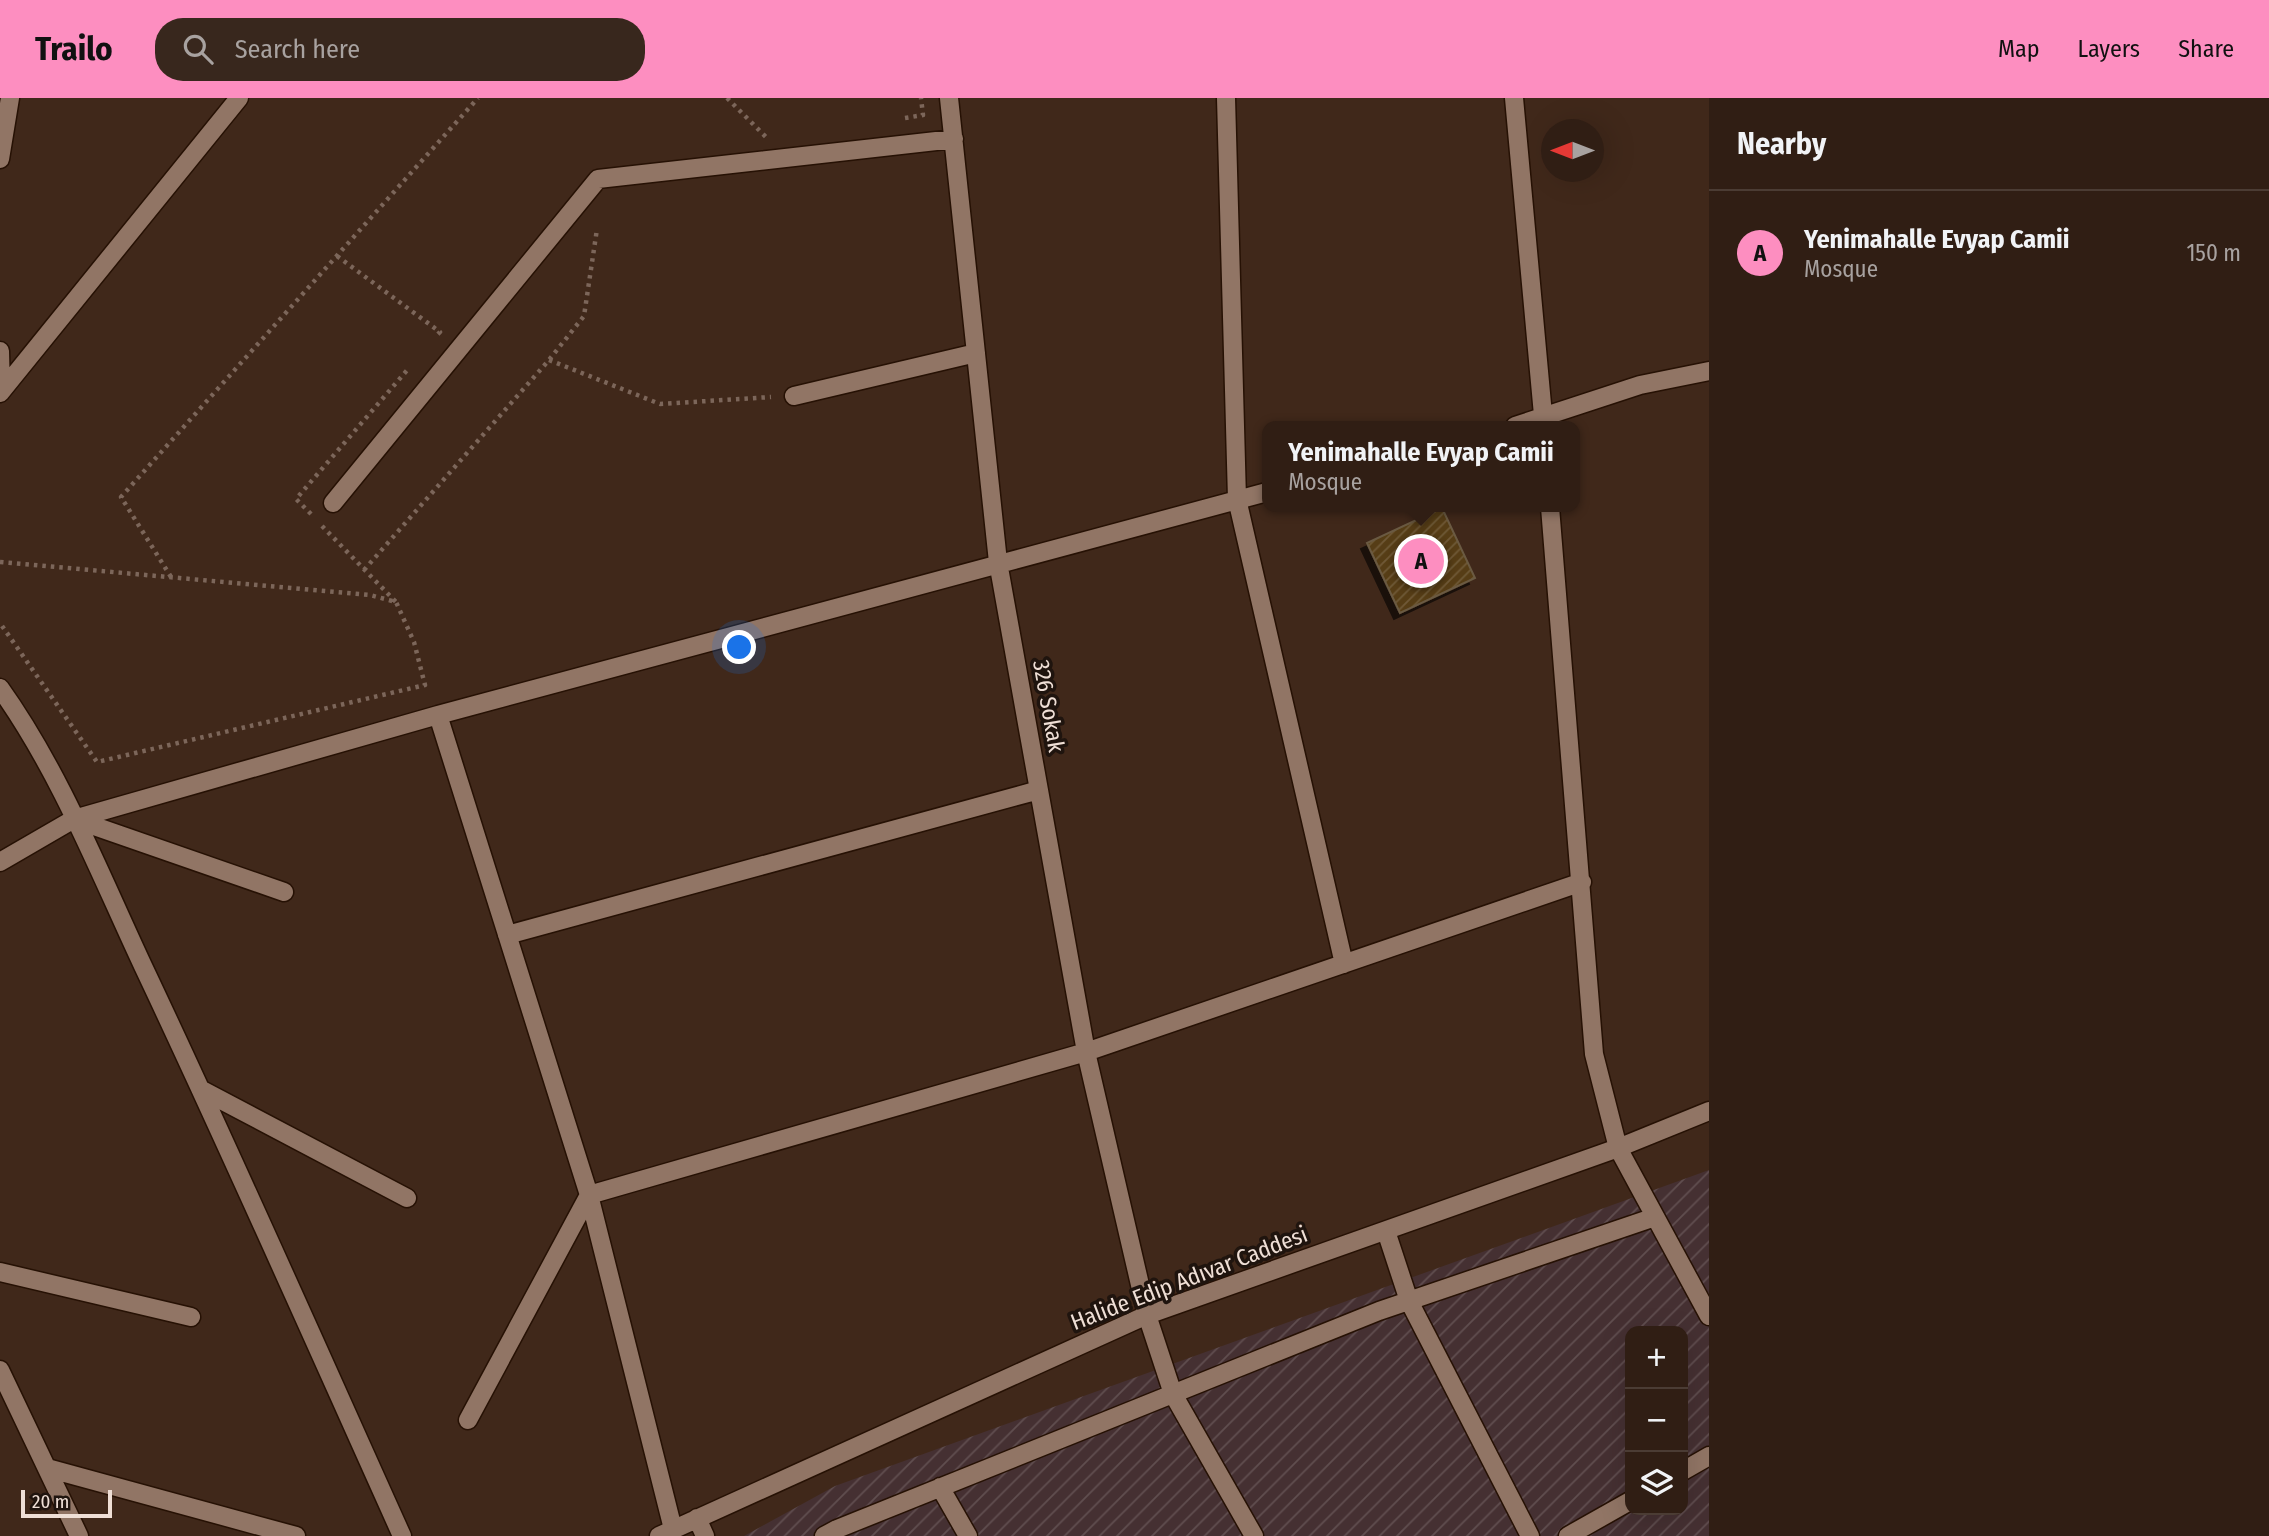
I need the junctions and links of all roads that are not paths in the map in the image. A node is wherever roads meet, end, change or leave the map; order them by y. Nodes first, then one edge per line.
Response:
1 (10, 98) edge
2 (239, 98) edge
3 (949, 98) edge
4 (1226, 98) edge
5 (1514, 98) edge
6 (954, 139) junction
7 (0, 159) edge
8 (0, 351) edge
9 (976, 353) junction
10 (1709, 370) edge
11 (0, 393) edge
12 (794, 396) road end
13 (1543, 421) edge
14 (1548, 421) edge
15 (1262, 493) edge
16 (1237, 499) junction
17 (333, 503) dead end
18 (1550, 512) edge
19 (998, 562) junction
20 (0, 688) edge
21 (438, 715) junction
22 (1039, 790) junction
23 (74, 819) junction
24 (0, 862) edge
25 (1582, 882) junction
26 (284, 892) dead end
27 (507, 935) junction
28 (1344, 964) junction
29 (1086, 1052) junction
30 (202, 1090) junction
31 (1709, 1111) edge
32 (1618, 1148) junction
33 (589, 1195) junction
34 (407, 1198) dead end
35 (1655, 1217) junction
36 (1386, 1231) junction
37 (0, 1272) edge
38 (1409, 1301) junction
39 (1147, 1315) junction
40 (1709, 1316) edge
41 (191, 1317) dead end
42 (0, 1370) edge
43 (1173, 1394) junction
44 (468, 1420) dead end
45 (1709, 1455) edge
46 (47, 1468) junction
47 (1688, 1468) edge
48 (940, 1487) junction
49 (1625, 1504) edge
50 (697, 1518) junction
51 (666, 1532) edge
52 (79, 1536) edge
53 (296, 1536) edge
54 (402, 1536) edge
55 (705, 1536) edge
56 (824, 1536) edge
57 (968, 1536) edge
58 (1254, 1536) edge
59 (1530, 1536) edge
60 (1568, 1536) edge

1 - 7 street
2 - 11 street
3 - 6 street, 326 Sokak
4 - 16 street
5 - 13 street
6 - 9 street, 326 Sokak
6 - 17 street
8 - 11 street
9 - 12 street
9 - 19 street, 326 Sokak
10 - 14 street
15 - 16 street
16 - 19 street
16 - 28 street
18 - 25 street
19 - 21 street
19 - 22 street, 326 Sokak
20 - 23 street
21 - 23 street
21 - 27 street
22 - 27 street
22 - 29 street, 326 Sokak
23 - 24 street
23 - 26 street
23 - 30 street
25 - 28 street
25 - 32 street
27 - 33 street
28 - 29 street
29 - 33 street
29 - 39 street, 326 Sokak
30 - 34 street
30 - 54 street
31 - 32 street, Halide Edip Adıvar Caddesi
32 - 35 street
32 - 36 street, Halide Edip Adıvar Caddesi
33 - 44 street
33 - 51 street
35 - 38 street
35 - 40 street
36 - 38 street
36 - 39 street, Halide Edip Adıvar Caddesi
37 - 41 street
38 - 43 street
38 - 59 street
39 - 43 street, 326 Sokak
39 - 50 street, Halide Edip Adıvar Caddesi
42 - 46 street
43 - 48 street
43 - 58 street, 326 Sokak
45 - 47 street
46 - 52 street
46 - 53 street
48 - 56 street
48 - 57 street
49 - 60 street
50 - 51 street, Halide Edip Adıvar Caddesi
50 - 55 street

